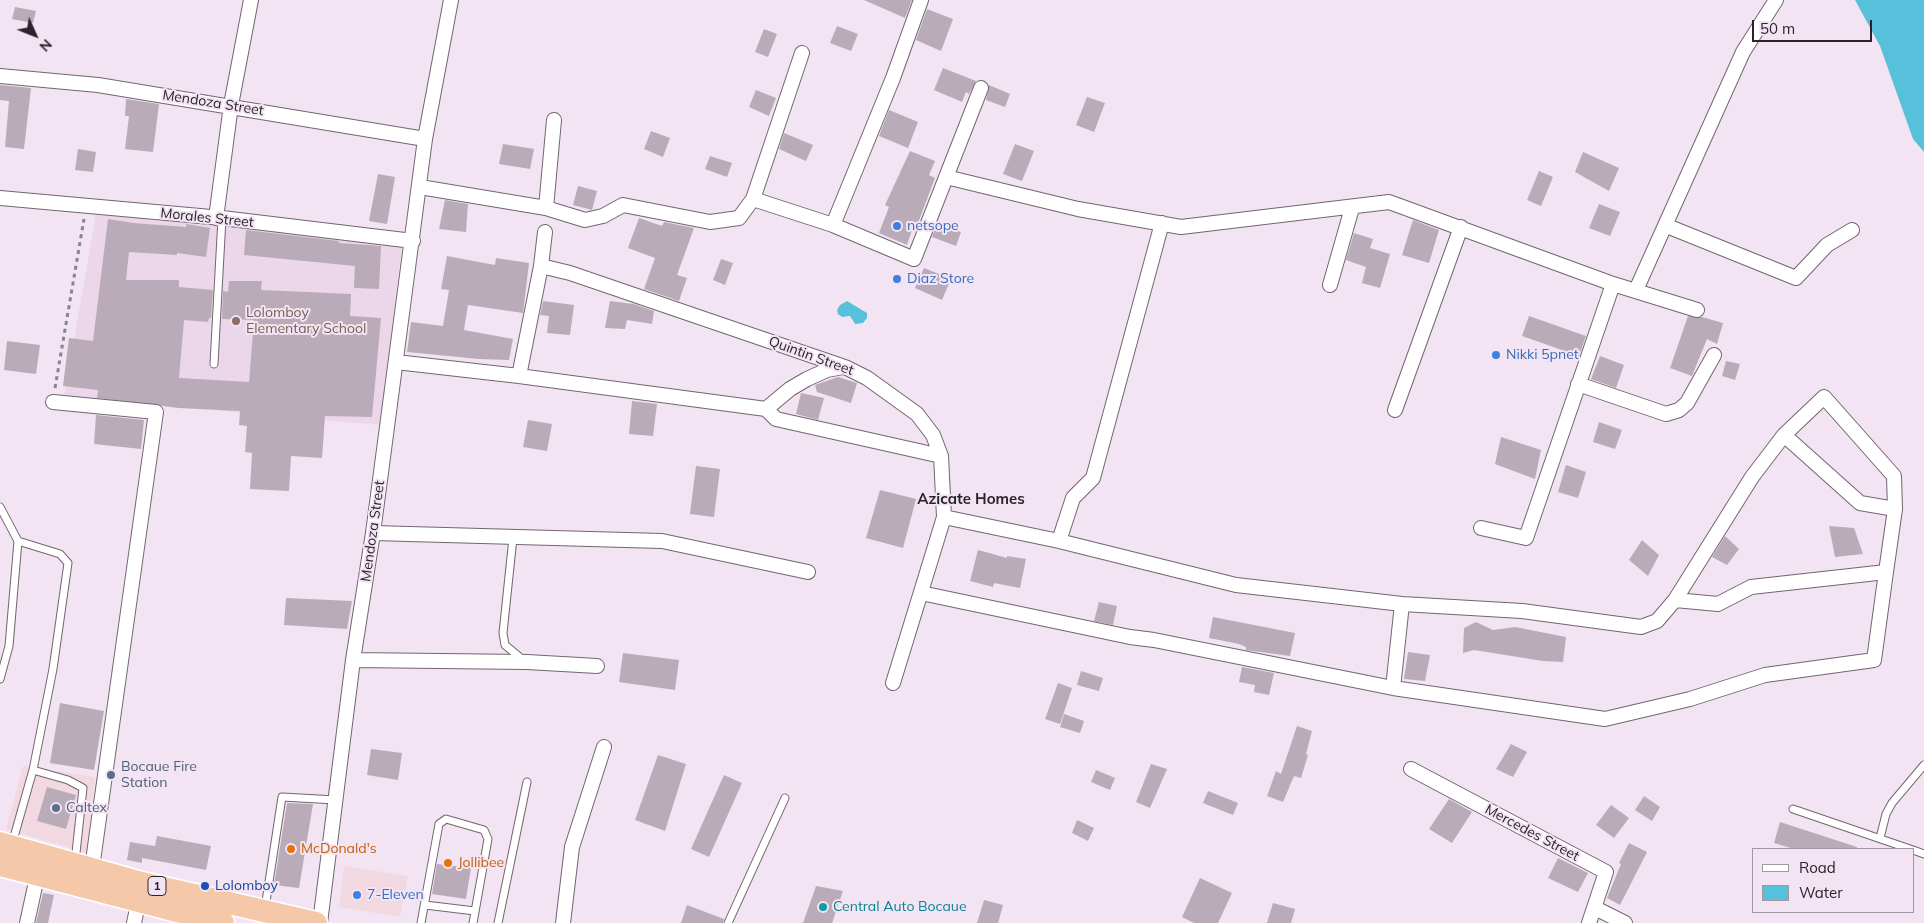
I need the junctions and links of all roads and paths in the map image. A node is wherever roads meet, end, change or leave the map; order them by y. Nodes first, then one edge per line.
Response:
1 (251, 0) edge
2 (451, 0) edge
3 (921, 0) edge
4 (1776, 0) edge
5 (802, 53) dead end
6 (0, 76) edge
7 (981, 88) dead end
8 (231, 105) junction
9 (554, 120) dead end
10 (425, 138) junction
11 (946, 177) junction
12 (420, 187) junction
13 (0, 198) edge
14 (753, 199) junction
15 (87, 206) junction
16 (546, 208) junction
17 (1352, 208) junction
18 (219, 218) junction
19 (1162, 223) junction
20 (833, 225) junction
21 (1667, 226) junction
22 (1461, 227) junction
23 (1852, 230) dead end
24 (545, 232) dead end
25 (413, 241) junction
26 (541, 266) junction
27 (1612, 284) junction
28 (1330, 285) dead end
29 (1636, 290) junction
30 (1697, 310) dead end
31 (1714, 355) dead end
32 (396, 362) junction
33 (214, 364) dead end
34 (845, 367) junction
35 (519, 376) junction
36 (1578, 384) junction
37 (53, 402) joint
38 (766, 409) junction
39 (1395, 410) dead end
40 (1784, 435) junction
41 (941, 456) junction
42 (0, 506) edge
43 (1895, 509) junction
44 (944, 517) junction
45 (1481, 528) dead end
46 (374, 533) junction
47 (513, 538) junction
48 (1059, 541) junction
49 (18, 542) junction
50 (808, 572) dead end
51 (1886, 572) junction
52 (921, 594) junction
53 (1675, 600) junction
54 (1402, 604) junction
55 (353, 660) junction
56 (527, 662) junction
57 (596, 666) dead end
58 (0, 679) edge
59 (893, 683) dead end
60 (1393, 688) junction
61 (604, 747) dead end
62 (1924, 765) edge
63 (1410, 769) dead end
64 (33, 770) junction
65 (527, 782) dead end
66 (785, 798) dead end
67 (336, 800) junction
68 (1793, 809) dead end
69 (1880, 838) junction
70 (1906, 848) edge
71 (6, 855) edge
72 (40, 865) junction
73 (78, 873) junction
74 (138, 902) edge
75 (424, 905) junction
76 (1595, 908) junction
77 (264, 911) junction
78 (475, 911) junction
79 (27, 923) edge
80 (223, 923) edge
81 (318, 923) edge
82 (421, 923) edge
83 (473, 923) edge
84 (498, 923) edge
85 (563, 923) edge
86 (728, 923) edge
87 (1589, 923) edge
88 (1625, 923) edge

1 - 8 street
2 - 10 street, Mendoza Street
3 - 20 street
4 - 21 street
5 - 14 street
6 - 8 street, Mendoza Street
7 - 11 street
8 - 10 street, Mendoza Street
8 - 18 street
9 - 16 street
10 - 12 street, Mendoza Street
11 - 19 street
11 - 20 street
12 - 16 street
12 - 25 street, Mendoza Street
13 - 15 street, Morales Street
14 - 16 street
14 - 20 street
15 - 18 street, Morales Street
15 - 37 path
17 - 19 street
17 - 22 street
17 - 28 street
18 - 25 street, Morales Street
18 - 33 lane
19 - 48 street
21 - 23 street
21 - 29 street
22 - 27 street
22 - 39 street
24 - 26 street
25 - 32 street, Mendoza Street
26 - 34 street, Quintin Street
26 - 35 street
27 - 29 street
27 - 36 street
29 - 30 street
31 - 36 street
32 - 35 street
32 - 46 street, Mendoza Street
34 - 38 street
34 - 41 street, Quintin Street
35 - 38 street
36 - 45 street
37 - 73 street
38 - 41 street
40 - 43 street
40 - 43 street
40 - 53 street
41 - 44 street, Quintin Street
42 - 49 lane
43 - 51 street
44 - 48 street
44 - 52 street, Quintin Street
46 - 47 street
46 - 55 street, Mendoza Street
47 - 50 street
47 - 56 lane
48 - 54 street
49 - 58 lane
49 - 64 lane
51 - 53 street
51 - 60 street
52 - 59 street, Quintin Street
52 - 60 street
53 - 54 street
54 - 60 street
55 - 56 street
55 - 67 street, Mendoza Street
56 - 57 street
61 - 85 street
62 - 69 lane
63 - 76 street, Mercedes Street
64 - 71 lane
64 - 73 lane
65 - 84 lane
66 - 86 lane
67 - 77 lane
67 - 81 street, Mendoza Street
68 - 69 lane
69 - 70 lane
71 - 72 highway, 1
72 - 73 highway, 1
72 - 79 street
73 - 74 highway, 1
74 - 77 highway, 1
74 - 80 highway, 1
75 - 78 lane
75 - 78 lane
75 - 82 lane
76 - 87 street, Mercedes Street
76 - 88 street
77 - 81 highway, 1
78 - 83 lane

